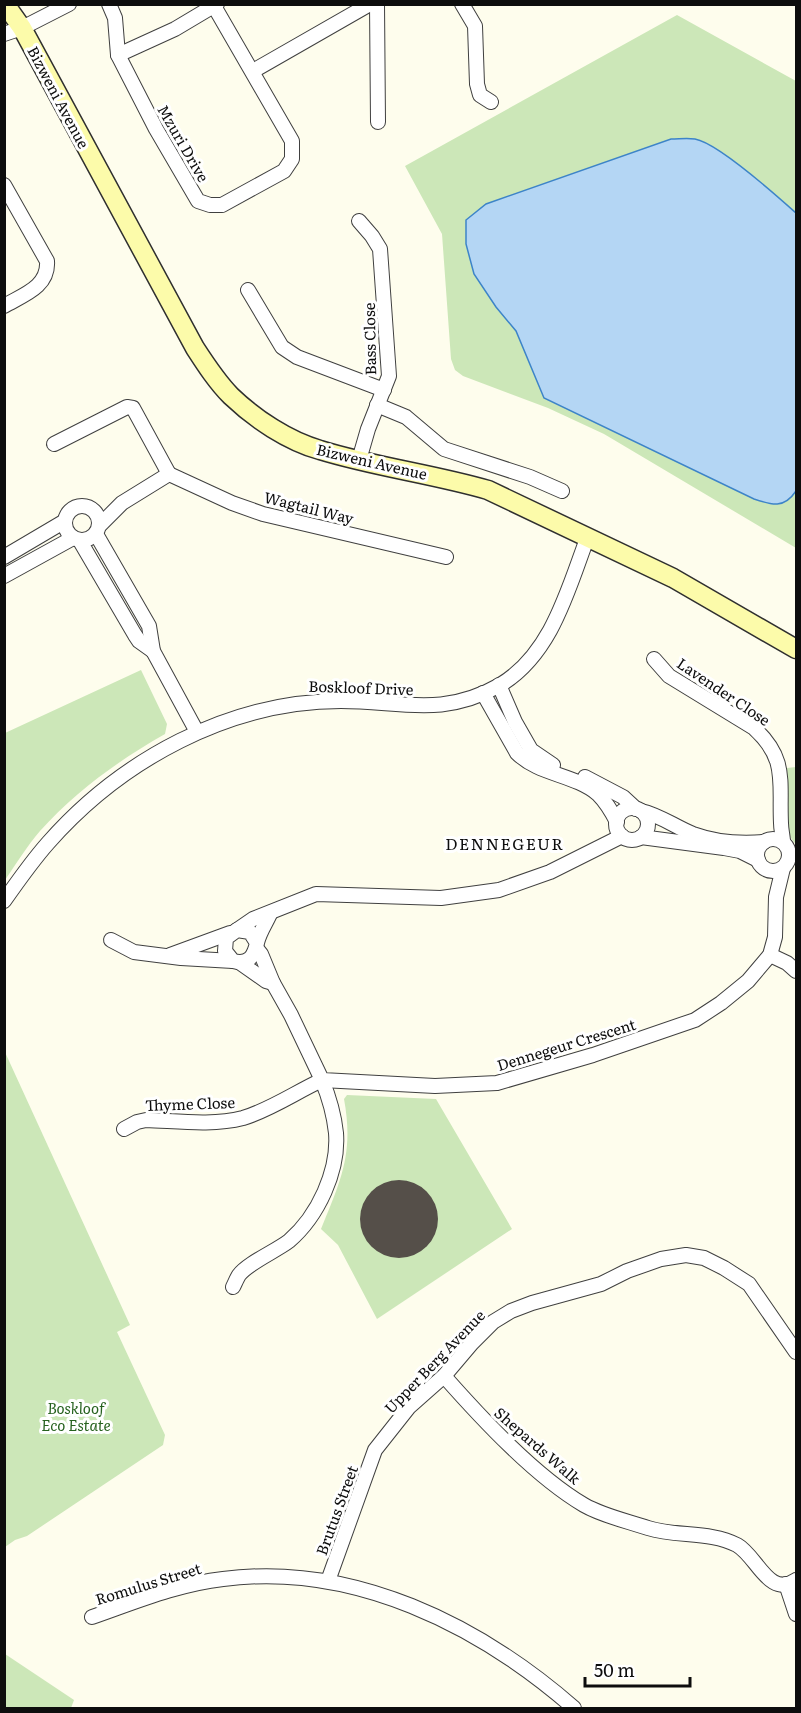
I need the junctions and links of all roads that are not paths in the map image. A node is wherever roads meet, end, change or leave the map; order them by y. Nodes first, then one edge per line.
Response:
1 (69, 4) edge
2 (109, 4) edge
3 (370, 4) edge
4 (377, 4) edge
5 (462, 4) edge
6 (215, 5) edge
7 (9, 8) edge
8 (13, 31) edge
9 (118, 55) junction
10 (253, 71) junction
11 (491, 102) dead end
12 (378, 122) dead end
13 (4, 185) edge
14 (359, 221) dead end
15 (248, 290) dead end
16 (4, 306) edge
17 (384, 390) junction
18 (377, 405) junction
19 (54, 444) dead end
20 (359, 460) junction
21 (169, 474) junction
22 (562, 491) dead end
23 (122, 503) junction
24 (92, 508) junction
25 (65, 521) junction
26 (98, 530) junction
27 (588, 536) junction
28 (77, 540) junction
29 (4, 557) edge
30 (446, 557) dead end
31 (4, 576) edge
32 (796, 649) edge
33 (153, 651) junction
34 (654, 659) dead end
35 (499, 685) junction
36 (483, 693) junction
37 (509, 725) junction
38 (197, 732) junction
39 (526, 754) junction
40 (639, 810) junction
41 (617, 822) junction
42 (622, 836) junction
43 (641, 837) junction
44 (783, 850) edge
45 (761, 864) junction
46 (776, 897) junction
47 (4, 901) edge
48 (270, 914) junction
49 (233, 932) junction
50 (111, 940) dead end
51 (257, 946) junction
52 (770, 955) junction
53 (168, 956) junction
54 (236, 962) junction
55 (796, 971) edge
56 (273, 983) junction
57 (322, 1080) junction
58 (124, 1129) dead end
59 (233, 1287) dead end
60 (796, 1352) edge
61 (444, 1376) junction
62 (375, 1450) joint
63 (328, 1581) junction
64 (791, 1582) edge
65 (796, 1614) edge
66 (92, 1617) dead end
67 (574, 1708) edge

1 - 8 street
2 - 9 street, Mzuri Drive
3 - 10 street
4 - 12 street
5 - 11 street
6 - 9 street
6 - 10 street, Mzuri Drive
7 - 8 street, Bizweni Avenue
8 - 20 street, Bizweni Avenue
9 - 10 street, Mzuri Drive
13 - 16 street
14 - 17 street, Bass Close
15 - 17 street
17 - 18 street, Bass Close
18 - 20 street, Bass Close
18 - 22 street
19 - 21 street
20 - 27 street, Bizweni Avenue
21 - 23 street
21 - 30 street, Wagtail Way
23 - 24 street
23 - 26 street
24 - 25 street
24 - 26 street
25 - 28 street
25 - 29 street
26 - 28 street
26 - 33 street
27 - 32 street, Bizweni Avenue
27 - 35 street, Boskloof Drive
28 - 31 street
28 - 33 street
33 - 38 street
34 - 44 street, Lavender Close
35 - 36 street, Boskloof Drive
35 - 37 street
36 - 37 street
36 - 38 street, Boskloof Drive
37 - 39 street
38 - 47 street, Boskloof Drive
39 - 40 street
39 - 41 street
40 - 41 street
40 - 43 street
40 - 44 street
41 - 42 street
42 - 43 street
42 - 48 street
43 - 45 street
44 - 45 street
44 - 45 street
44 - 46 street
45 - 46 street
46 - 52 street
48 - 49 street
48 - 51 street
49 - 51 street
49 - 53 street
49 - 54 street
50 - 53 street
51 - 54 street
51 - 56 street
52 - 55 street
52 - 57 street, Dennegeur Crescent
53 - 54 street
54 - 56 street
56 - 57 street
57 - 58 street, Thyme Close
57 - 59 street
60 - 61 street, Upper Berg Avenue
61 - 62 street, Upper Berg Avenue
61 - 64 street, Shepards Walk
62 - 63 street, Brutus Street
63 - 66 street, Romulus Street
63 - 67 street, Romulus Street
64 - 65 street, Shepards Walk

